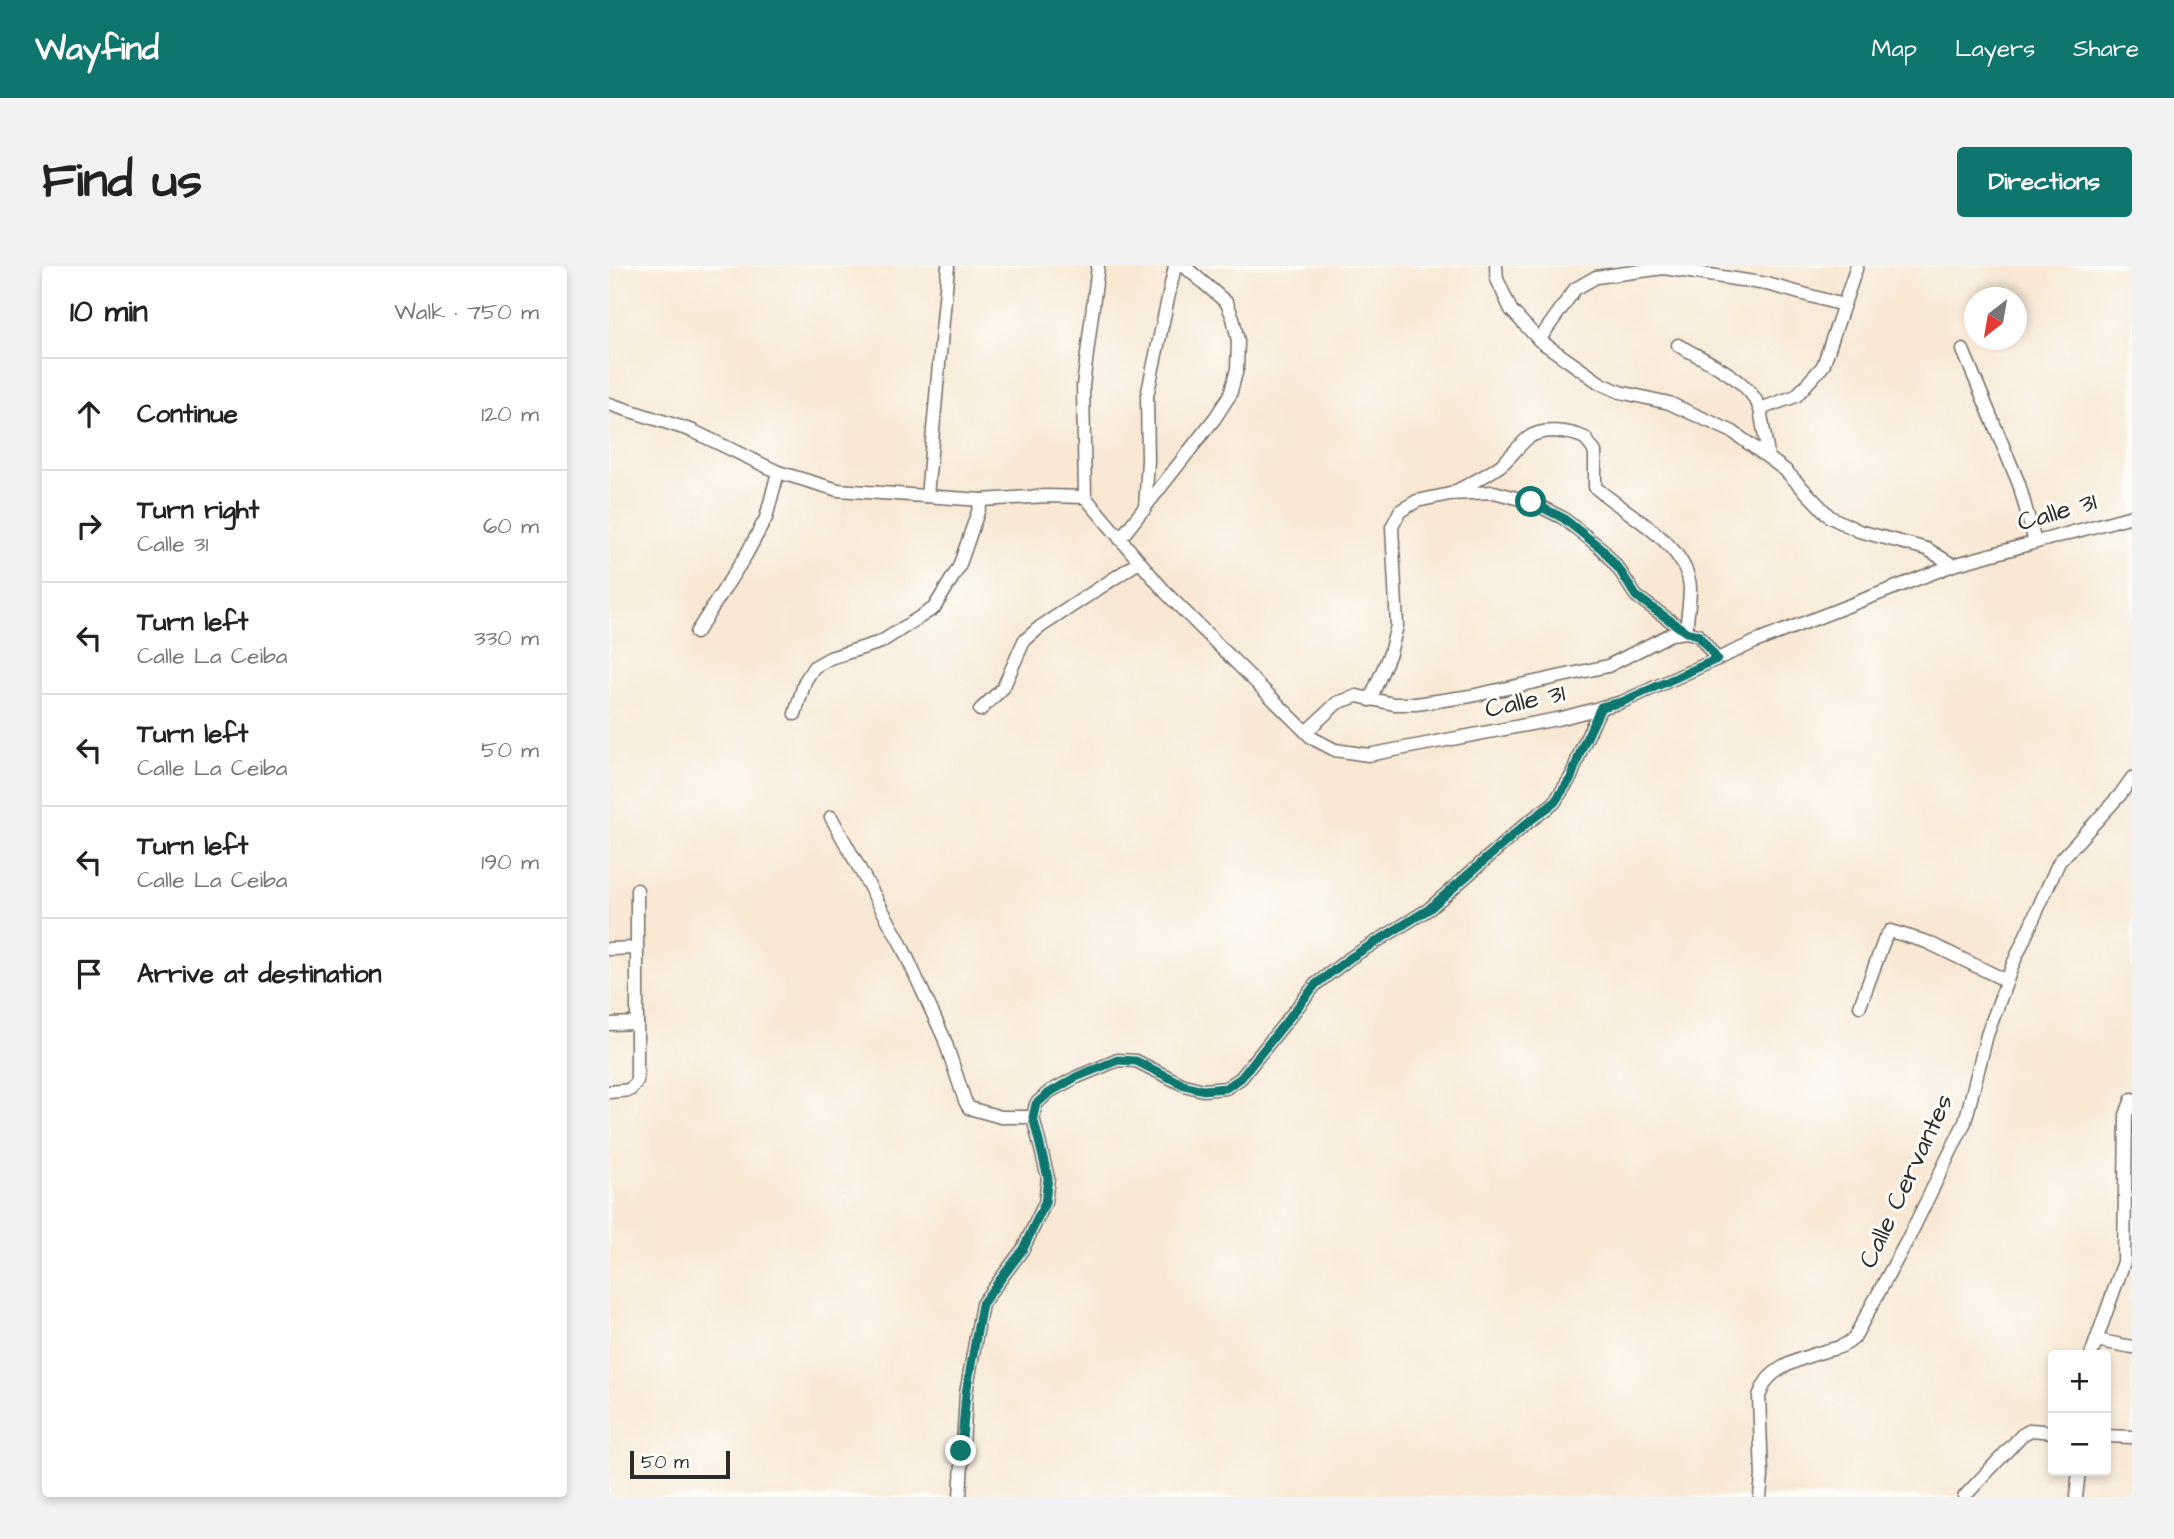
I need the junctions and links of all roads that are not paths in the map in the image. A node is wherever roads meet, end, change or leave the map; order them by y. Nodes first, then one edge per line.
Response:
1 (948, 266) edge
2 (1098, 266) edge
3 (1175, 266) edge
4 (1184, 266) edge
5 (1496, 266) edge
6 (1857, 266) edge
7 (1843, 305) junction
8 (1539, 341) junction
9 (1678, 345) dead end
10 (1963, 350) dead end
11 (609, 404) edge
12 (1760, 409) junction
13 (1768, 456) junction
14 (778, 471) junction
15 (1450, 494) junction
16 (927, 496) junction
17 (1085, 497) junction
18 (982, 500) junction
19 (1145, 509) junction
20 (2132, 516) edge
21 (1120, 539) junction
22 (2035, 542) junction
23 (1139, 562) junction
24 (1952, 565) junction
25 (1686, 632) junction
26 (696, 633) dead end
27 (1717, 659) junction
28 (1370, 700) junction
29 (1601, 707) junction
30 (980, 710) dead end
31 (795, 714) dead end
32 (1306, 732) junction
33 (2132, 778) edge
34 (831, 817) dead end
35 (637, 890) dead end
36 (637, 948) junction
37 (609, 949) edge
38 (2007, 981) junction
39 (1860, 1006) dead end
40 (637, 1023) junction
41 (609, 1024) edge
42 (609, 1091) edge
43 (2132, 1100) edge
44 (1033, 1117) junction
45 (2129, 1210) edge
46 (2132, 1273) edge
47 (2118, 1276) junction
48 (2096, 1340) junction
49 (2132, 1347) edge
50 (2093, 1350) edge
51 (2048, 1432) edge
52 (2111, 1436) edge
53 (2132, 1437) edge
54 (2078, 1476) edge
55 (960, 1497) edge
56 (1759, 1497) edge
57 (1964, 1497) edge
58 (2076, 1497) edge

1 - 16 street
2 - 17 street
3 - 19 street
4 - 19 street
5 - 8 street
6 - 7 street
7 - 8 street
7 - 12 street
8 - 13 street
9 - 12 street
10 - 22 street
11 - 14 street
12 - 13 street
13 - 24 street
14 - 16 street
14 - 26 street
15 - 25 street
15 - 25 street
15 - 28 street
16 - 18 street
17 - 18 street
17 - 21 street, Calle 31
18 - 31 street
19 - 21 street
20 - 22 street, Calle 31
21 - 23 street, Calle 31
22 - 24 street, Calle 31
23 - 30 street
23 - 32 street, Calle 31
24 - 27 street, Calle 31
25 - 27 street
25 - 28 street
27 - 29 street, Calle 31
28 - 32 street
29 - 32 street, Calle 31
29 - 44 street
33 - 38 street, Calle Cervantes
34 - 44 street
35 - 36 street
36 - 37 street
36 - 40 street
38 - 39 street
38 - 56 street, Calle Cervantes
40 - 41 street
40 - 42 street
43 - 45 street
44 - 55 street
45 - 47 street
46 - 47 street
47 - 48 street
48 - 49 street
48 - 50 street
51 - 57 street
52 - 53 street
54 - 58 street

